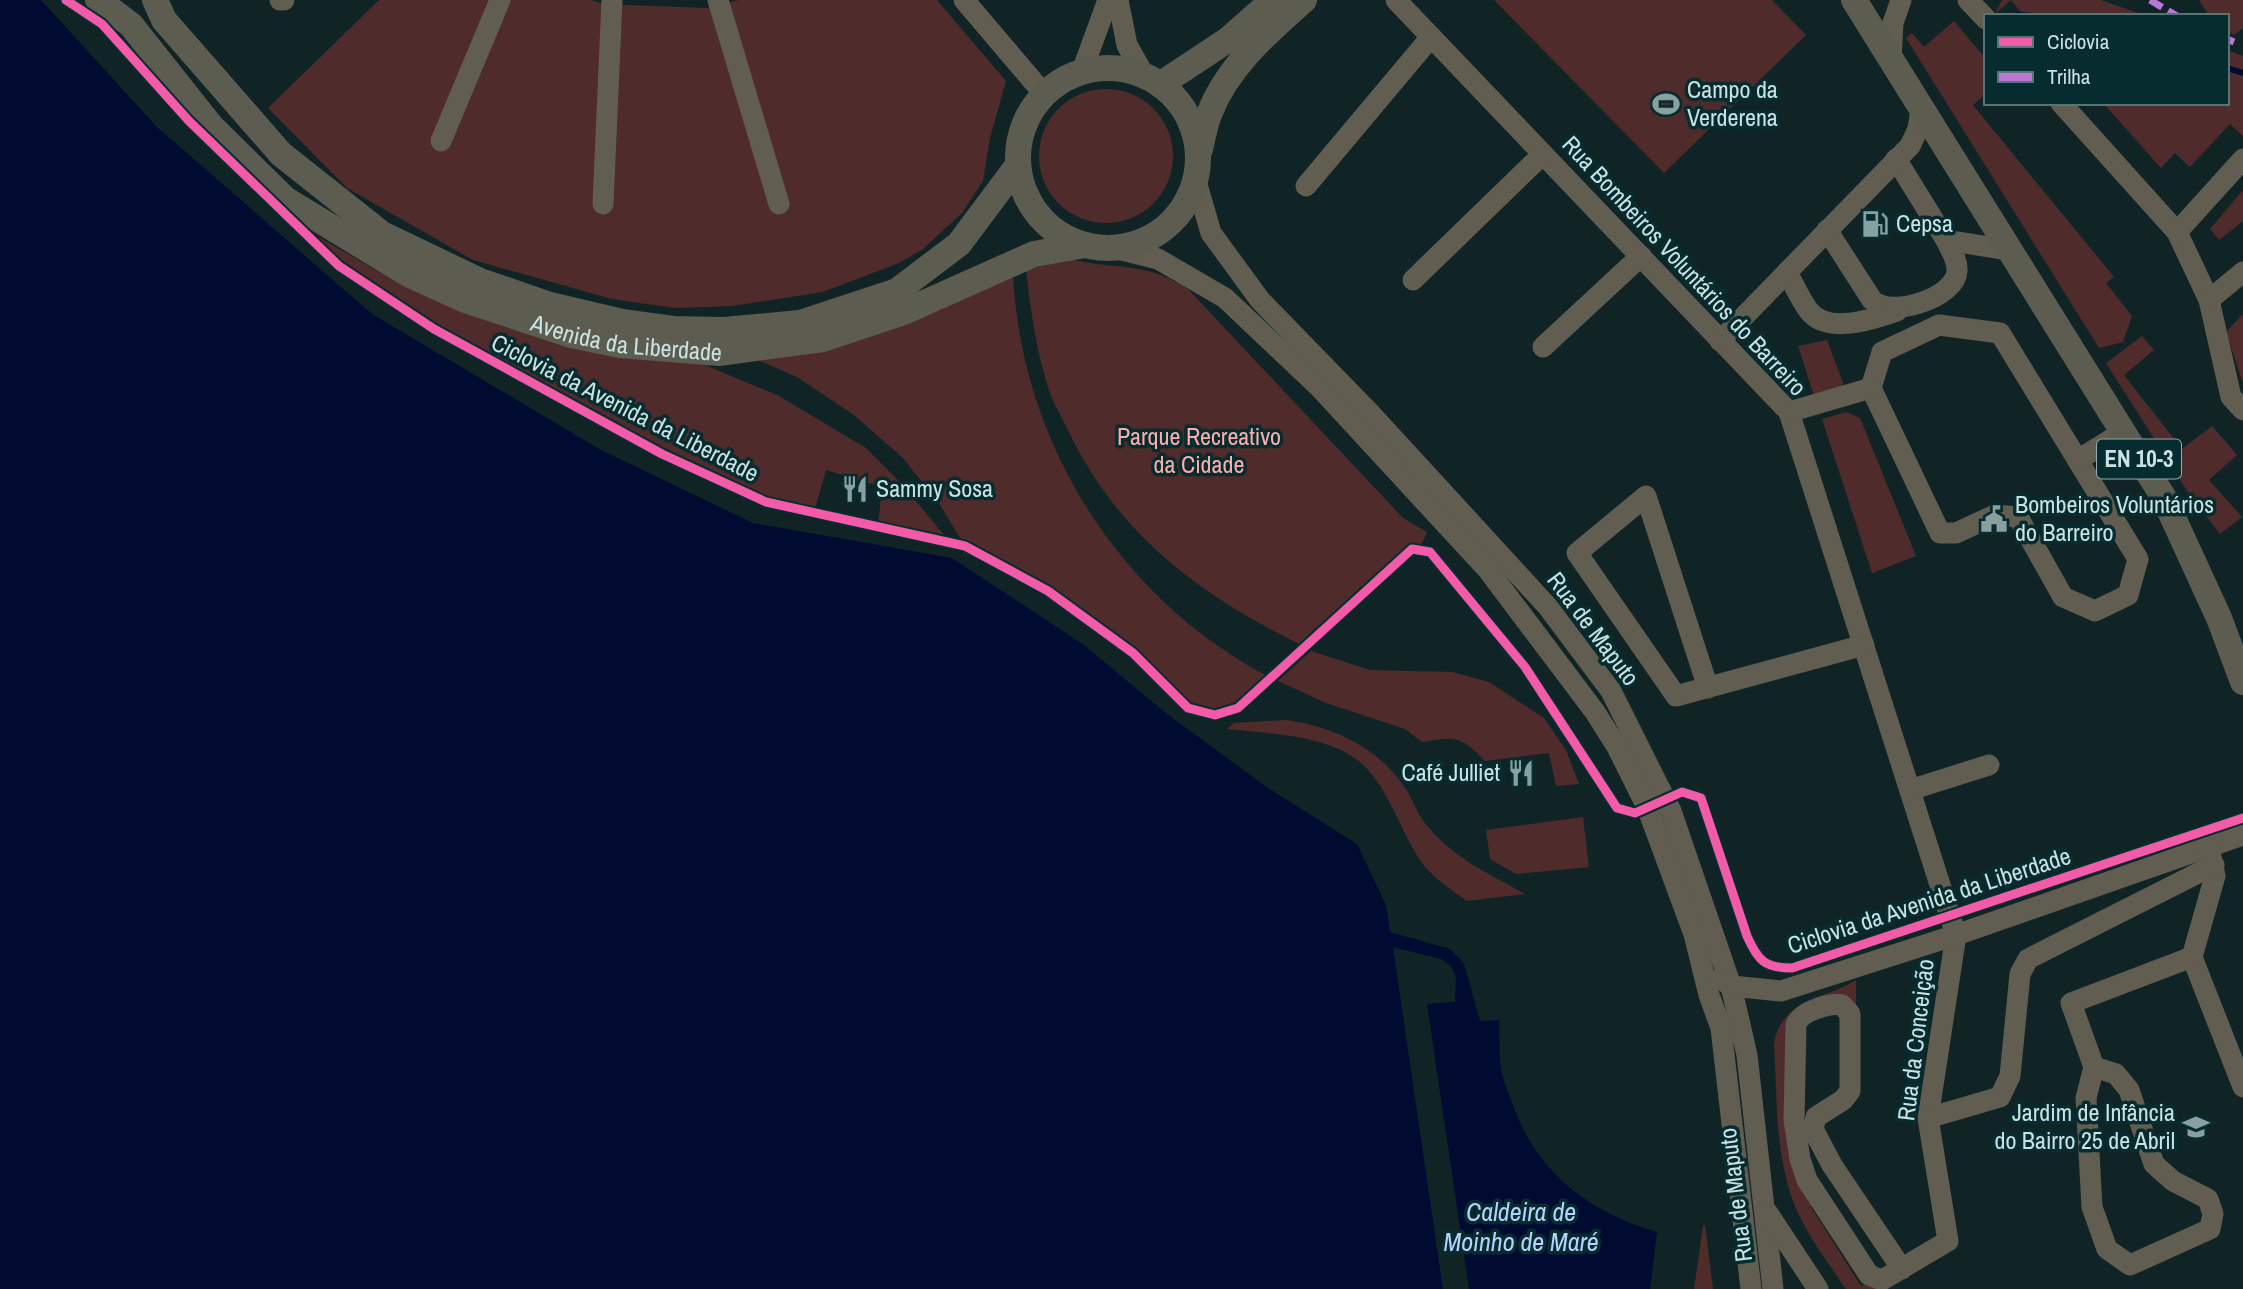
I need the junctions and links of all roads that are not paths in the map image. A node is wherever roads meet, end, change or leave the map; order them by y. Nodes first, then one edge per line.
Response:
1 (98, 0) edge
2 (155, 0) edge
3 (500, 0) edge
4 (612, 0) edge
5 (718, 0) edge
6 (964, 0) edge
7 (1108, 0) edge
8 (1118, 0) edge
9 (1273, 0) edge
10 (1304, 0) edge
11 (1396, 0) edge
12 (1854, 0) edge
13 (1901, 0) edge
14 (1968, 0) edge
15 (1984, 17) edge
16 (1431, 37) junction
17 (1891, 61) junction
18 (1082, 71) junction
19 (1153, 80) junction
20 (1044, 94) junction
21 (2063, 105) edge
22 (1921, 109) junction
23 (441, 141) dead end
24 (1542, 153) junction
25 (1199, 154) junction
26 (1896, 159) junction
27 (2243, 159) edge
28 (1018, 165) junction
29 (1196, 181) junction
30 (1306, 186) dead end
31 (603, 204) dead end
32 (779, 204) dead end
33 (1827, 230) junction
34 (2176, 232) junction
35 (1946, 240) junction
36 (1086, 245) junction
37 (1114, 248) junction
38 (2008, 250) junction
39 (1641, 256) junction
40 (1787, 272) junction
41 (2243, 272) edge
42 (1413, 280) dead end
43 (2209, 300) junction
44 (1909, 307) junction
45 (1720, 341) junction
46 (1543, 347) dead end
47 (1871, 388) junction
48 (2243, 410) edge
49 (1790, 412) junction
50 (2123, 432) junction
51 (2078, 460) junction
52 (1864, 645) junction
53 (2243, 682) edge
54 (1708, 688) junction
55 (1989, 765) dead end
56 (1910, 790) junction
57 (2243, 835) edge
58 (2212, 856) junction
59 (1694, 934) junction
60 (1956, 935) junction
61 (2192, 957) junction
62 (1731, 986) junction
63 (2094, 1067) junction
64 (2243, 1087) edge
65 (1928, 1118) junction
66 (1764, 1208) junction
67 (1902, 1269) junction
68 (1751, 1289) edge
69 (1773, 1289) edge
70 (1818, 1289) edge

1 - 36 main road, Avenida da Liberdade
2 - 28 main road, Avenida da Liberdade
3 - 23 street
4 - 31 street
5 - 32 street
6 - 20 street
7 - 18 street
8 - 19 street
9 - 19 main road
10 - 25 main road
11 - 16 street, Rua Bombeiros Voluntários do Barreiro
12 - 17 main road, EN 10-3
13 - 17 street
14 - 15 street
16 - 24 street, Rua Bombeiros Voluntários do Barreiro
16 - 30 street
17 - 22 main road, EN 10-3
18 - 19 main road
18 - 20 main road
19 - 25 main road
20 - 28 main road
21 - 34 street
22 - 26 street
22 - 38 main road, EN 10-3
24 - 39 street, Rua Bombeiros Voluntários do Barreiro
24 - 42 street
25 - 29 main road
26 - 33 street
26 - 35 street
27 - 34 street
28 - 36 main road
29 - 37 main road
29 - 62 street, Rua de Maputo
33 - 40 street
33 - 44 street
34 - 43 street
35 - 38 street
35 - 44 street
36 - 37 main road
37 - 59 street, Rua de Maputo
38 - 50 main road, EN 10-3
39 - 45 street, Rua Bombeiros Voluntários do Barreiro
39 - 46 street
40 - 44 street
40 - 45 street
41 - 43 street
43 - 48 street
45 - 49 street, Rua Bombeiros Voluntários do Barreiro
47 - 49 street
47 - 51 street
47 - 51 street
49 - 52 street, Rua Bombeiros Voluntários do Barreiro
50 - 51 street
50 - 53 main road, EN 10-3
52 - 54 street
52 - 56 street, Rua Bombeiros Voluntários do Barreiro
54 - 54 street
55 - 56 street
56 - 60 street, Rua Bombeiros Voluntários do Barreiro
57 - 58 street
58 - 60 street
58 - 61 street
58 - 65 street
59 - 62 street
59 - 68 street, Rua de Maputo
60 - 62 street
60 - 65 street, Rua da Conceição
61 - 63 street
61 - 64 street
62 - 66 street, Rua de Maputo
63 - 63 street
65 - 67 street, Rua da Conceição
66 - 69 street, Rua de Maputo
66 - 70 street
67 - 67 street, Rua da Conceição

